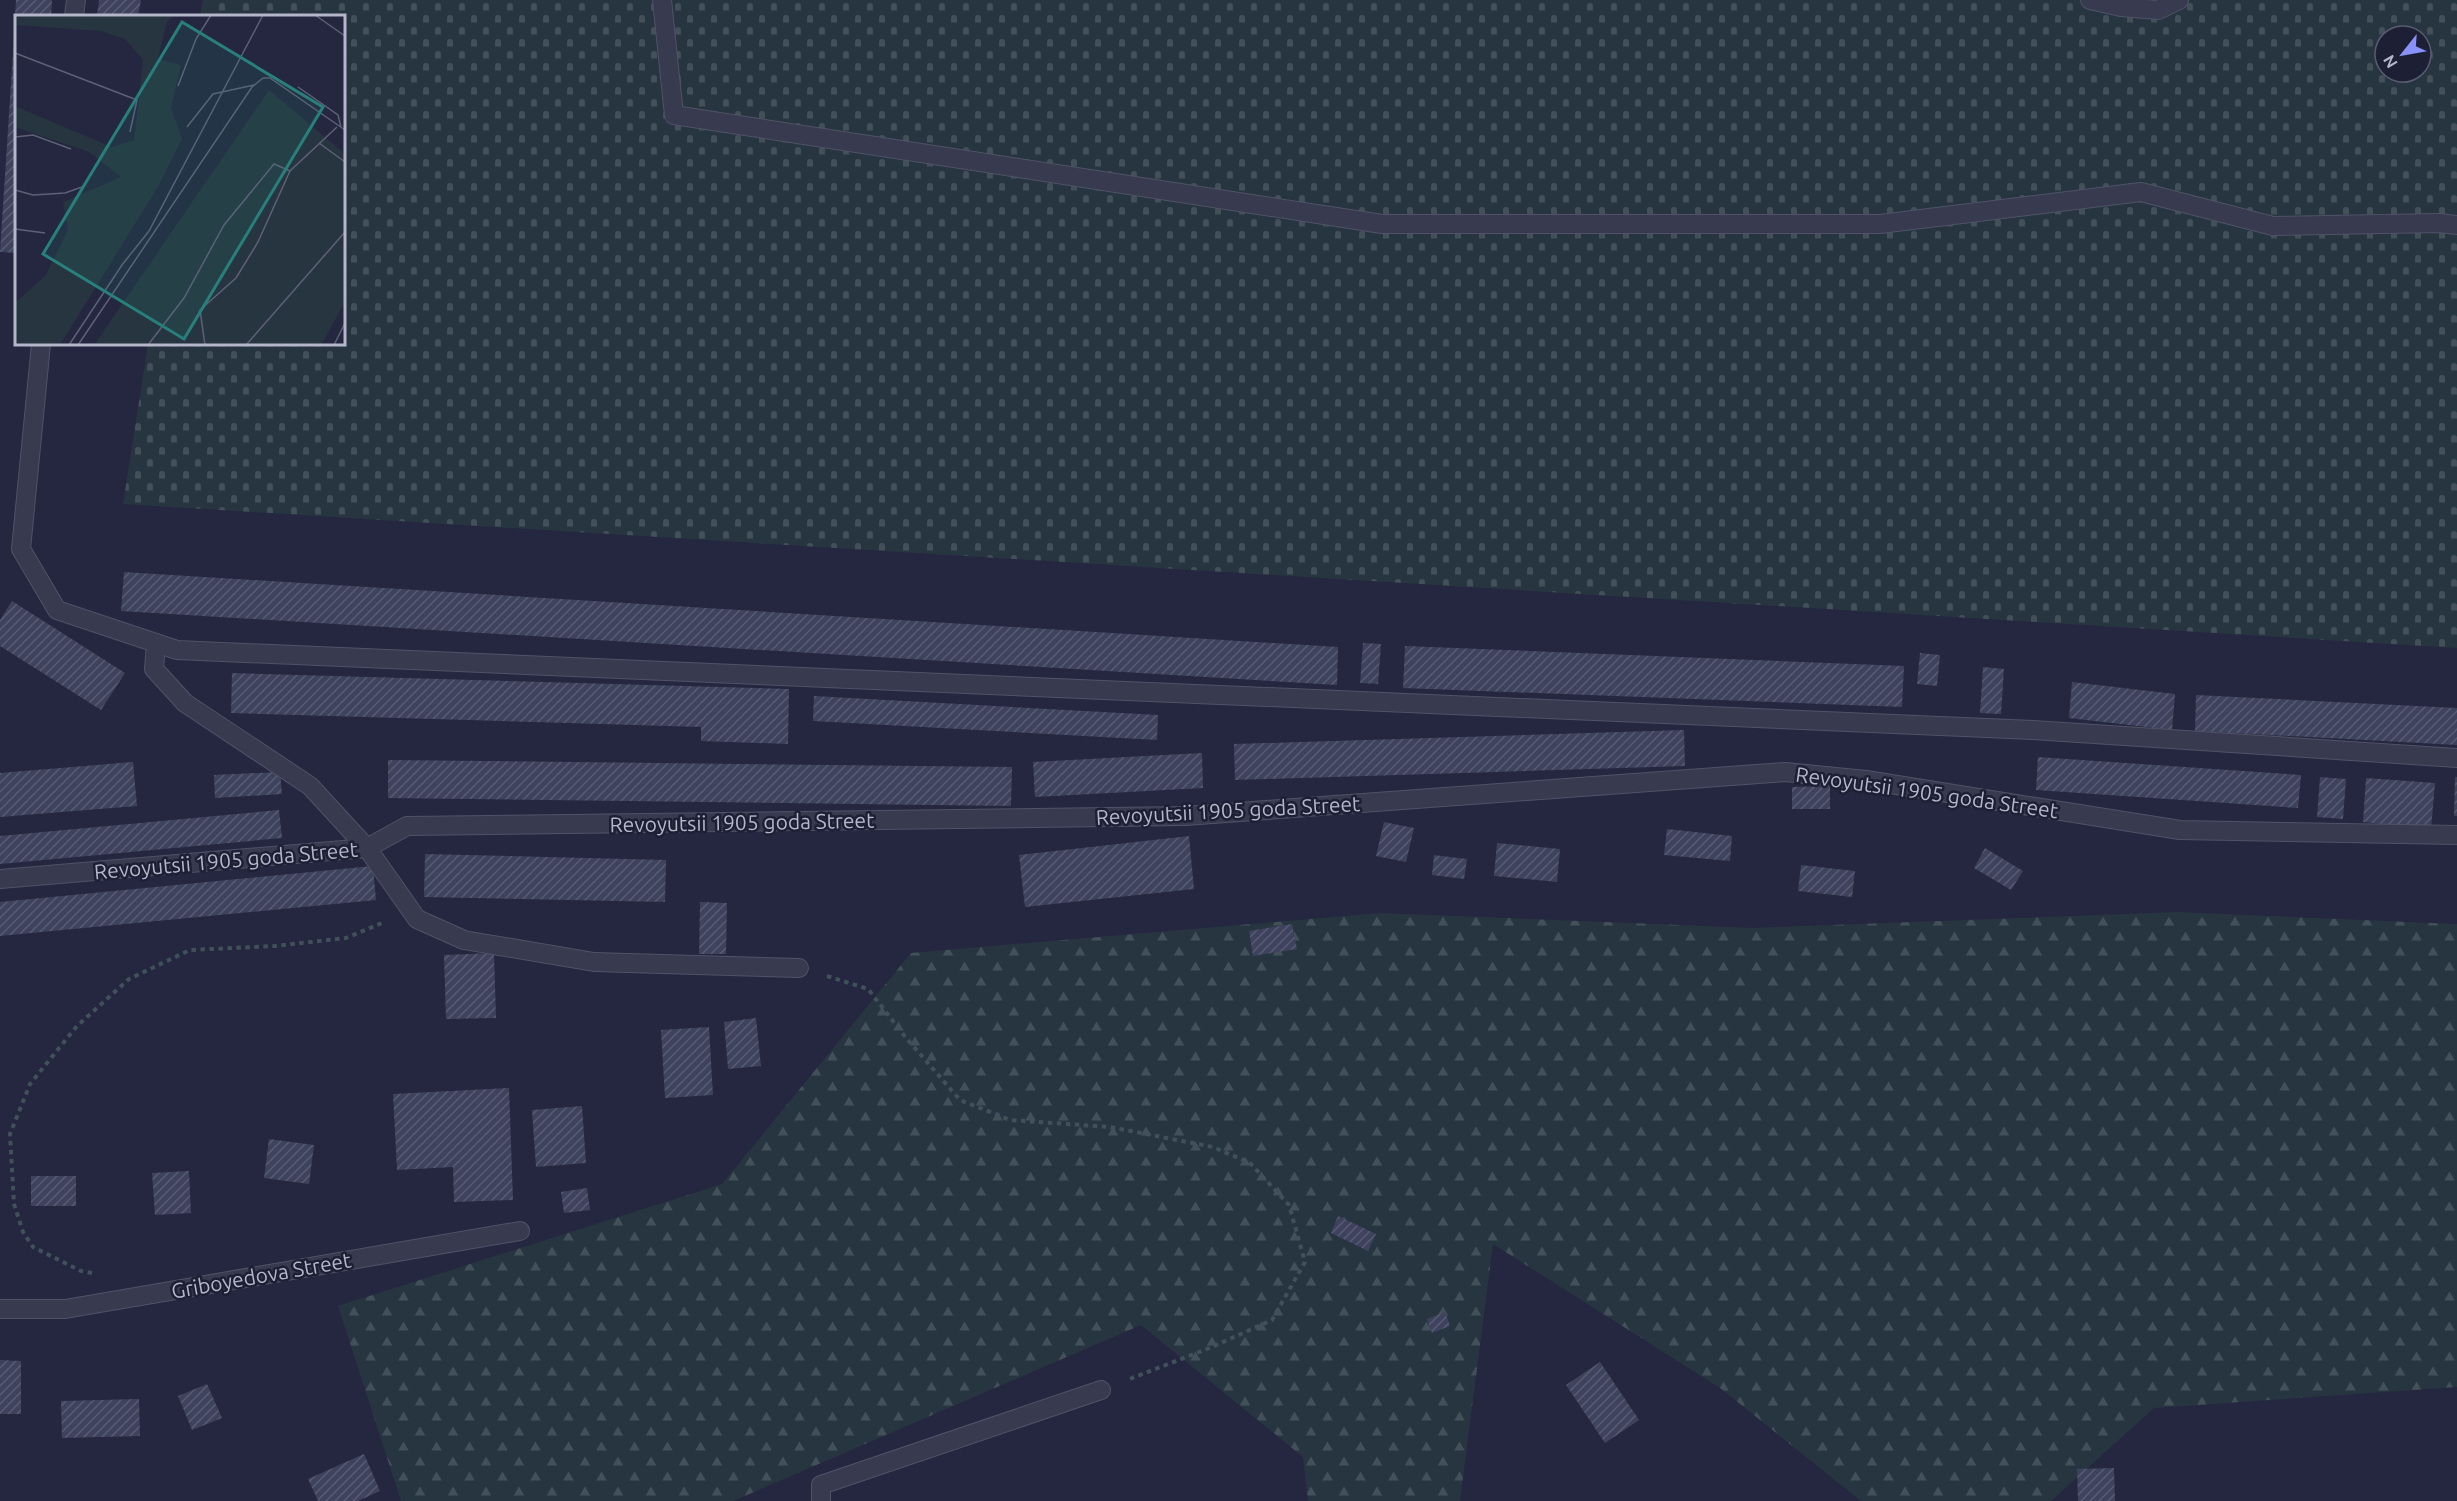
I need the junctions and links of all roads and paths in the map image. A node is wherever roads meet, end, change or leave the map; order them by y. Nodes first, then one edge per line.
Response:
1 (76, 0) edge
2 (662, 0) edge
3 (2090, 0) edge
4 (2179, 0) edge
5 (74, 15) edge
6 (2457, 225) edge
7 (41, 345) edge
8 (156, 643) junction
9 (2457, 758) edge
10 (2457, 835) edge
11 (367, 848) junction
12 (0, 879) edge
13 (411, 911) junction
14 (799, 968) joint
15 (520, 1230) dead end
16 (101, 1275) dead end
17 (0, 1309) edge
18 (1101, 1390) joint
19 (821, 1501) edge

1 - 5 street
2 - 6 street
3 - 4 street
7 - 8 street
8 - 9 street
8 - 11 street
10 - 11 street, Revoyutsii 1905 goda Street
11 - 12 street, Revoyutsii 1905 goda Street
11 - 13 street
13 - 14 street
13 - 16 path
14 - 18 path
15 - 17 street, Griboyedova Street
18 - 19 street

